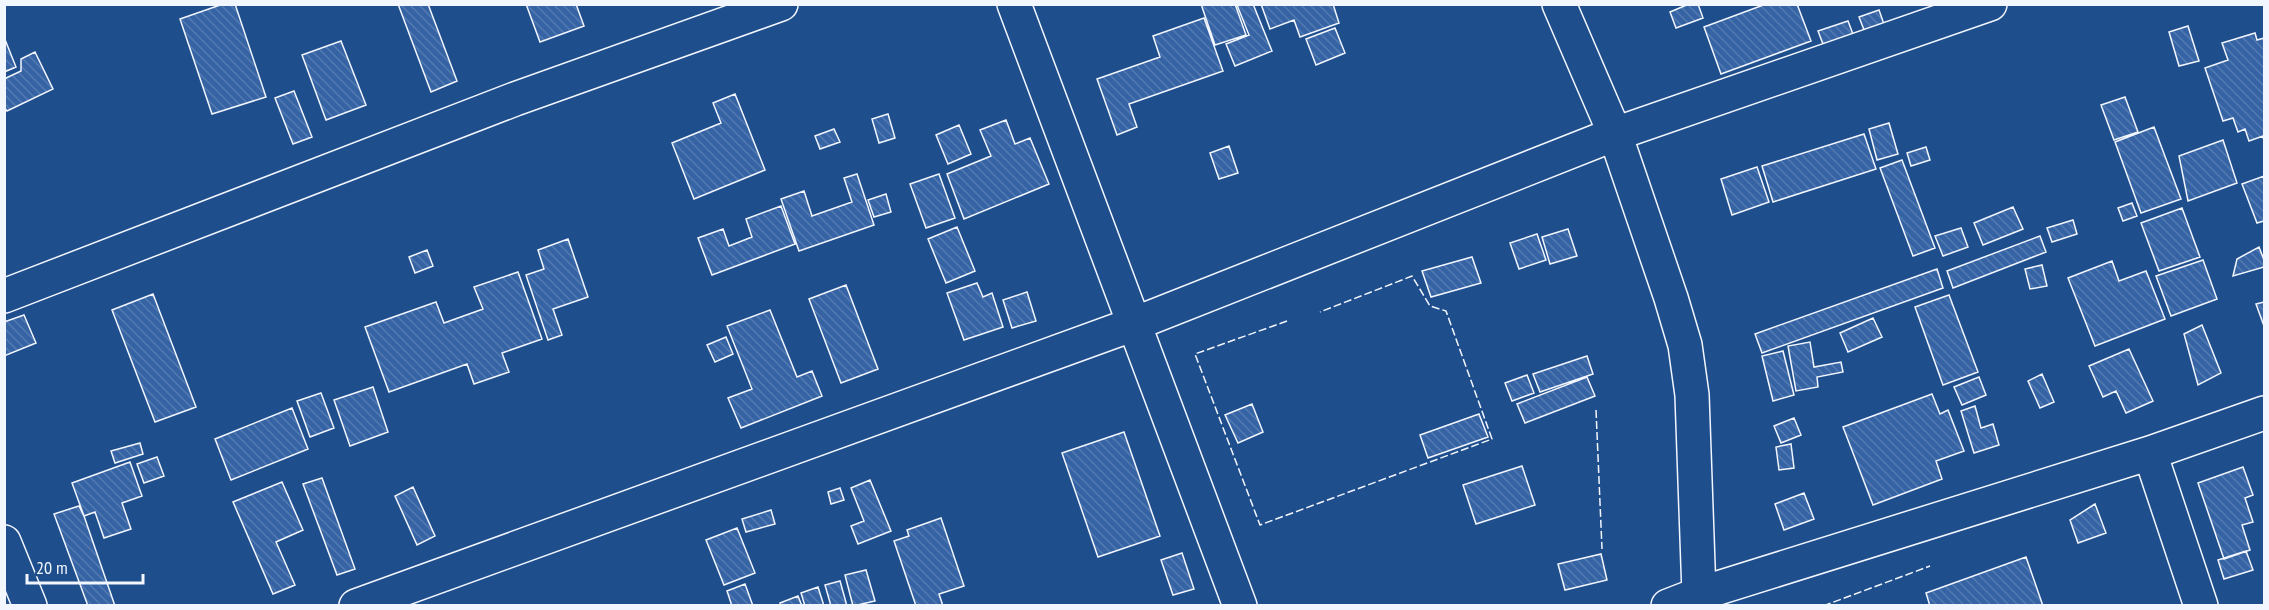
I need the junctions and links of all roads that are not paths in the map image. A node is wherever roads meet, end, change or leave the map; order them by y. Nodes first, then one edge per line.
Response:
1 (782, 4) edge
2 (1014, 4) edge
3 (1559, 4) edge
4 (1990, 4) edge
5 (1615, 134) junction
6 (4, 296) edge
7 (1134, 324) junction
8 (2265, 413) edge
9 (2150, 453) junction
10 (4, 542) edge
11 (1699, 600) edge
12 (30, 606) edge
13 (356, 606) edge
14 (1240, 606) edge
15 (1668, 606) edge
16 (2201, 606) edge

1 - 6 street
2 - 7 street
3 - 5 street
4 - 5 street
5 - 7 street
5 - 11 street
7 - 13 street
7 - 14 street
8 - 9 street
9 - 11 street
9 - 16 street
10 - 12 street
11 - 15 street

